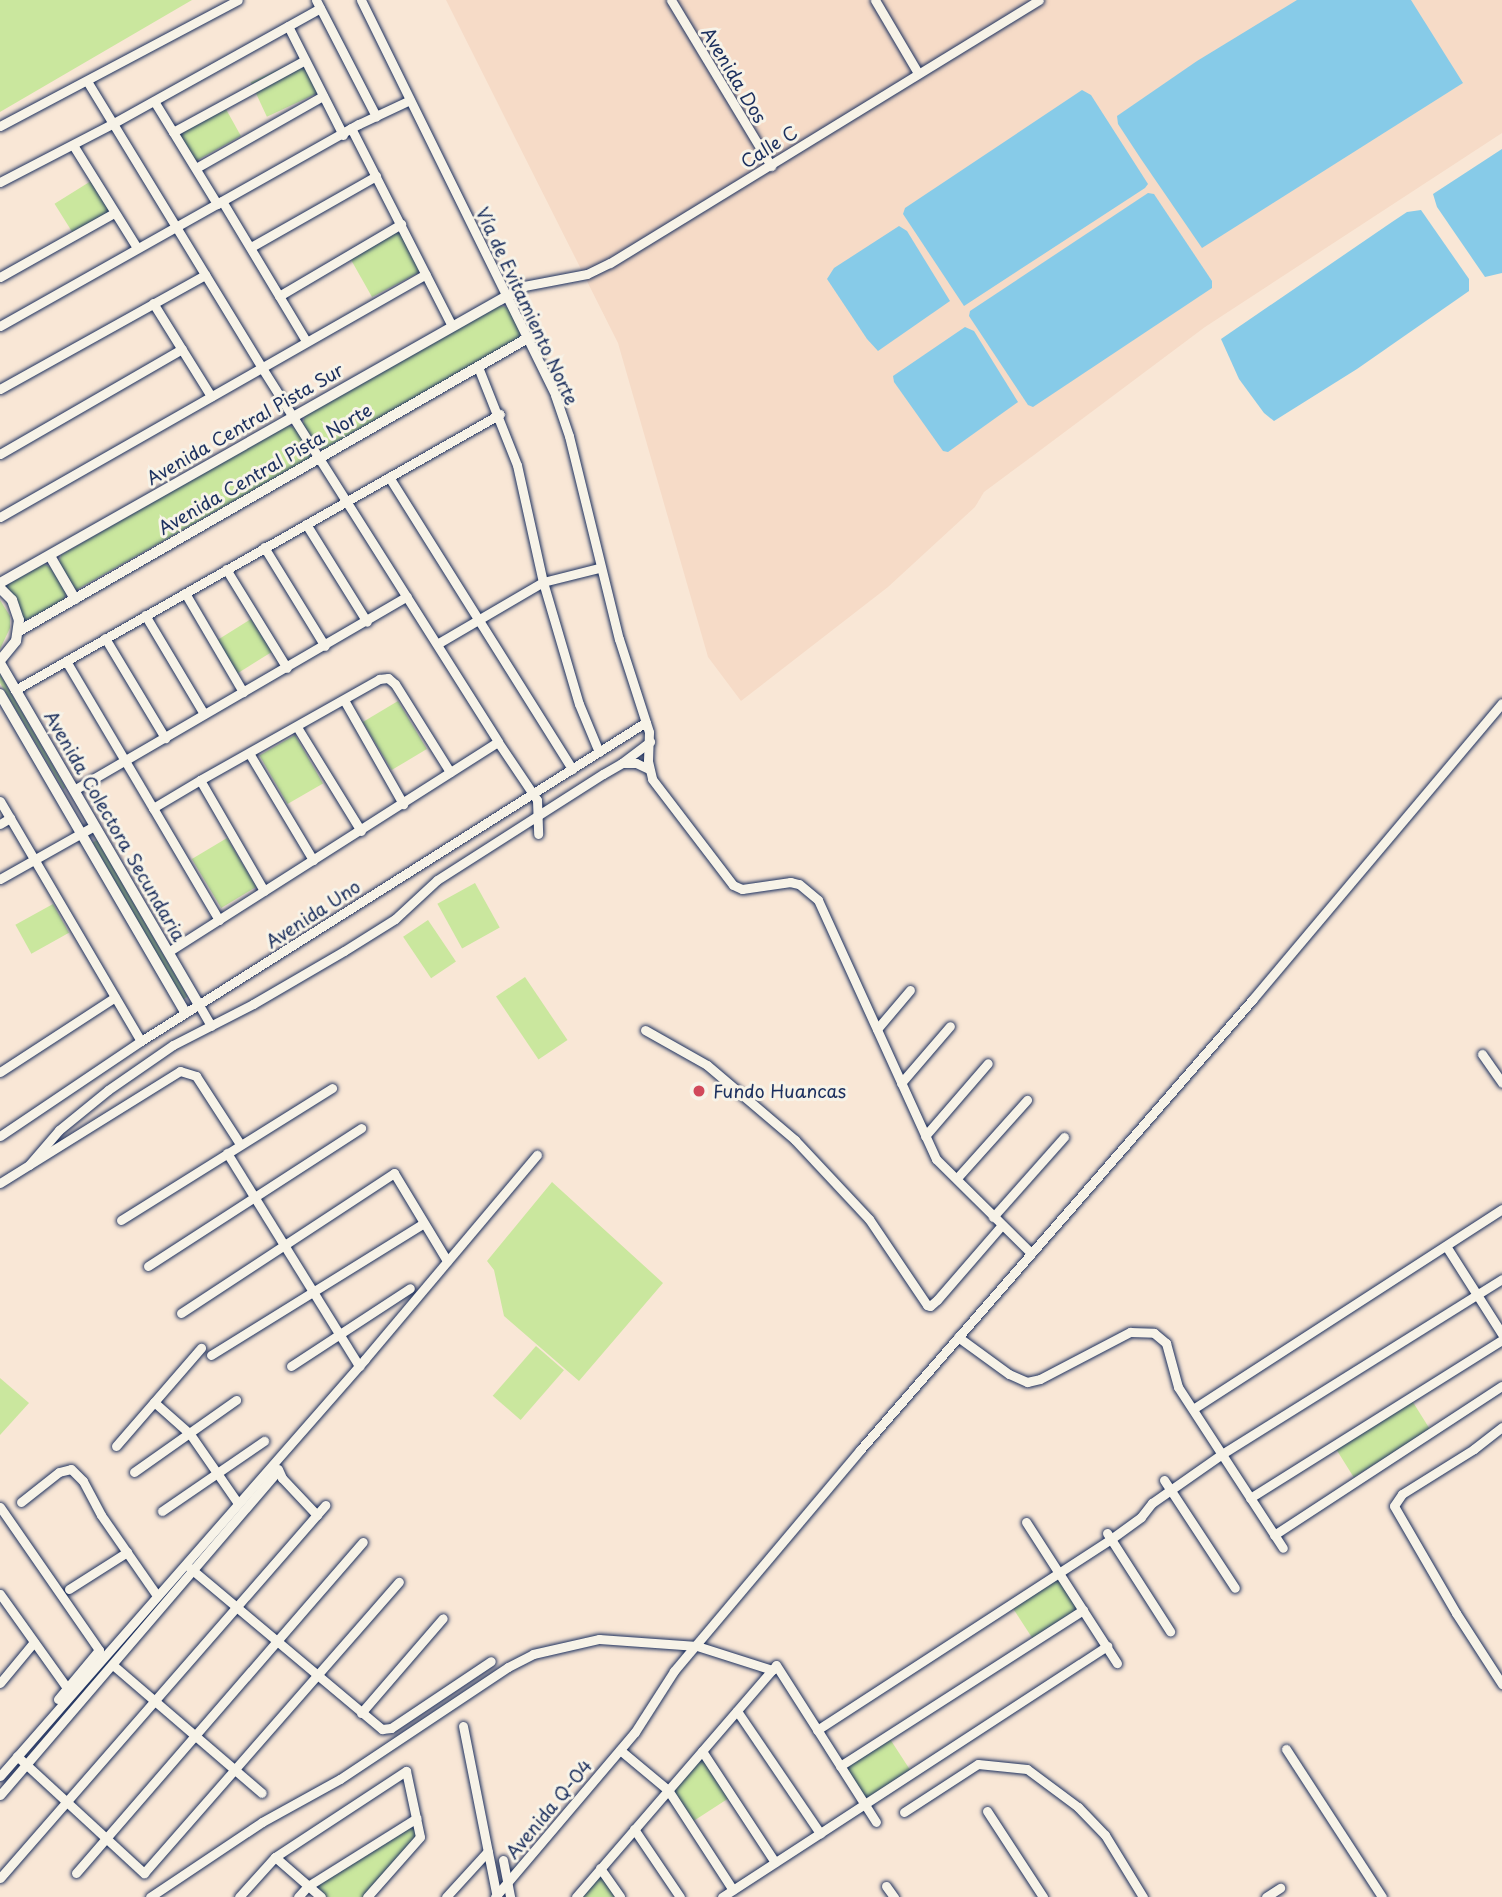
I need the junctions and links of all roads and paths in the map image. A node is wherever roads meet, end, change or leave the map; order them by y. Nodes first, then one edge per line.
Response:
1 (238, 0) edge
2 (361, 0) edge
3 (671, 0) edge
4 (875, 0) edge
5 (1039, 0) edge
6 (318, 4) edge
7 (288, 26) junction
8 (305, 60) junction
9 (918, 73) junction
10 (87, 81) junction
11 (323, 96) junction
12 (410, 100) junction
13 (154, 101) junction
14 (376, 116) junction
15 (112, 124) junction
16 (0, 126) edge
17 (173, 132) junction
18 (347, 132) junction
19 (73, 145) junction
20 (771, 166) junction
21 (196, 168) junction
22 (376, 176) junction
23 (0, 182) edge
24 (219, 202) junction
25 (114, 213) junction
26 (401, 224) junction
27 (176, 226) junction
28 (251, 247) junction
29 (137, 248) junction
30 (426, 274) junction
31 (205, 275) junction
32 (0, 277) edge
33 (279, 296) junction
34 (506, 296) junction
35 (153, 303) junction
36 (0, 326) edge
37 (452, 326) junction
38 (528, 338) junction
39 (306, 341) junction
40 (181, 349) junction
41 (478, 367) junction
42 (262, 368) junction
43 (0, 389) edge
44 (211, 396) junction
45 (500, 414) junction
46 (293, 417) junction
47 (0, 454) edge
48 (320, 458) junction
49 (388, 477) junction
50 (348, 501) junction
51 (0, 517) edge
52 (306, 524) junction
53 (264, 547) junction
54 (50, 556) junction
55 (599, 568) junction
56 (226, 569) junction
57 (543, 583) junction
58 (0, 586) edge
59 (184, 593) junction
60 (407, 596) junction
61 (75, 599) junction
62 (145, 615) junction
63 (477, 619) junction
64 (367, 622) junction
65 (19, 631) junction
66 (105, 638) junction
67 (437, 644) junction
68 (326, 646) junction
69 (66, 661) junction
70 (0, 662) edge
71 (287, 668) junction
72 (15, 690) junction
73 (243, 692) junction
74 (1, 698) edge
75 (344, 700) junction
76 (1502, 703) edge
77 (204, 714) junction
78 (646, 722) junction
79 (297, 727) junction
80 (164, 738) junction
81 (650, 741) junction
82 (498, 742) junction
83 (599, 752) junction
84 (249, 753) junction
85 (124, 761) junction
86 (622, 763) junction
87 (572, 769) junction
88 (649, 769) junction
89 (450, 772) junction
90 (200, 780) junction
91 (74, 790) junction
92 (530, 793) junction
93 (0, 801) edge
94 (403, 804) junction
95 (153, 808) junction
96 (537, 814) junction
97 (10, 818) junction
98 (0, 824) edge
99 (94, 826) junction
100 (360, 831) junction
101 (81, 833) junction
102 (538, 834) dead end
103 (34, 860) junction
104 (313, 860) junction
105 (0, 879) edge
106 (264, 891) junction
107 (219, 920) junction
108 (168, 952) junction
109 (910, 990) dead end
110 (116, 998) junction
111 (199, 1006) junction
112 (186, 1013) junction
113 (211, 1026) junction
114 (950, 1026) dead end
115 (877, 1029) junction
116 (645, 1030) dead end
117 (141, 1041) junction
118 (1482, 1054) dead end
119 (988, 1063) dead end
120 (0, 1072) edge
121 (901, 1083) junction
122 (1502, 1083) edge
123 (332, 1088) dead end
124 (1027, 1100) dead end
125 (361, 1128) dead end
126 (0, 1136) edge
127 (925, 1136) junction
128 (1064, 1137) dead end
129 (240, 1144) junction
130 (227, 1153) junction
131 (537, 1155) dead end
132 (29, 1165) junction
133 (957, 1178) junction
134 (0, 1183) edge
135 (256, 1199) junction
136 (1502, 1209) edge
137 (993, 1217) junction
138 (121, 1220) dead end
139 (422, 1224) junction
140 (1001, 1226) junction
141 (285, 1245) junction
142 (1446, 1246) junction
143 (1031, 1253) junction
144 (447, 1262) junction
145 (148, 1266) dead end
146 (1502, 1279) edge
147 (410, 1287) dead end
148 (314, 1290) junction
149 (1477, 1294) junction
150 (181, 1313) dead end
151 (340, 1334) junction
152 (1502, 1334) edge
153 (958, 1337) junction
154 (1502, 1340) edge
155 (201, 1348) dead end
156 (211, 1355) dead end
157 (291, 1366) dead end
158 (359, 1366) junction
159 (1502, 1386) edge
160 (236, 1400) dead end
161 (154, 1402) junction
162 (1193, 1409) junction
163 (1502, 1427) edge
164 (190, 1434) junction
165 (264, 1441) dead end
166 (116, 1446) dead end
167 (1222, 1454) junction
168 (274, 1461) junction
169 (278, 1471) junction
170 (134, 1472) dead end
171 (217, 1473) junction
172 (1164, 1480) dead end
173 (1170, 1490) junction
174 (1250, 1497) junction
175 (21, 1502) dead end
176 (237, 1502) junction
177 (325, 1505) dead end
178 (0, 1507) edge
179 (162, 1511) dead end
180 (317, 1515) junction
181 (1026, 1522) dead end
182 (1274, 1535) junction
183 (1109, 1536) junction
184 (363, 1542) dead end
185 (1283, 1548) dead end
186 (127, 1552) junction
187 (184, 1562) junction
188 (193, 1571) junction
189 (1058, 1573) junction
190 (399, 1582) dead end
191 (1235, 1588) dead end
192 (69, 1590) dead end
193 (0, 1594) edge
194 (156, 1594) junction
195 (236, 1608) junction
196 (1083, 1610) junction
197 (443, 1618) dead end
198 (1170, 1631) dead end
199 (34, 1642) junction
200 (276, 1643) junction
201 (697, 1646) junction
202 (1107, 1646) junction
203 (491, 1661) dead end
204 (1117, 1663) dead end
205 (113, 1665) junction
206 (772, 1670) junction
207 (317, 1677) junction
208 (0, 1683) edge
209 (1502, 1684) edge
210 (69, 1690) junction
211 (154, 1701) junction
212 (737, 1711) junction
213 (361, 1713) junction
214 (463, 1726) dead end
215 (817, 1730) junction
216 (195, 1736) junction
217 (1286, 1749) dead end
218 (620, 1750) junction
219 (702, 1751) junction
220 (17, 1756) junction
221 (27, 1766) junction
222 (840, 1766) junction
223 (0, 1767) edge
224 (236, 1770) junction
225 (0, 1776) edge
226 (668, 1790) junction
227 (262, 1793) dead end
228 (0, 1795) edge
229 (66, 1803) junction
230 (863, 1804) junction
231 (987, 1811) dead end
232 (904, 1812) dead end
233 (417, 1818) junction
234 (876, 1822) dead end
235 (634, 1829) junction
236 (820, 1833) junction
237 (105, 1839) junction
238 (488, 1851) junction
239 (275, 1857) junction
240 (503, 1860) dead end
241 (775, 1862) junction
242 (600, 1868) junction
243 (76, 1872) dead end
244 (0, 1878) edge
245 (508, 1882) junction
246 (308, 1886) junction
247 (886, 1886) dead end
248 (1280, 1888) dead end
249 (733, 1890) junction
250 (150, 1897) edge
251 (239, 1897) edge
252 (298, 1897) edge
253 (321, 1897) edge
254 (367, 1897) edge
255 (446, 1897) edge
256 (496, 1897) edge
257 (510, 1897) edge
258 (576, 1897) edge
259 (620, 1897) edge
260 (680, 1897) edge
261 (722, 1897) edge
262 (894, 1897) edge
263 (1044, 1897) edge
264 (1143, 1897) edge
265 (1266, 1897) edge
266 (1382, 1897) edge

1 - 10 street
2 - 12 street, Vía de Evitamiento Norte
3 - 20 street, Avenida Dos
4 - 9 street
5 - 9 street, Calle C
6 - 7 street
6 - 14 street
7 - 8 street
7 - 13 street
8 - 11 street
8 - 17 street
9 - 20 street, Calle C
10 - 15 street
10 - 16 street
11 - 18 street
11 - 21 street
12 - 14 street
12 - 34 street, Vía de Evitamiento Norte
13 - 15 street
13 - 17 street
14 - 18 street
15 - 19 street
15 - 27 street
17 - 21 street
18 - 22 street
18 - 24 street
19 - 23 street
19 - 25 street
20 - 34 street, Calle C
21 - 24 street
22 - 26 street
22 - 28 street
24 - 27 street
24 - 28 street
25 - 29 street
25 - 32 street
26 - 30 street
26 - 33 street
27 - 29 street
27 - 31 street
28 - 33 street
29 - 36 street
30 - 37 street
30 - 39 street
31 - 35 street
31 - 42 street
33 - 39 street
34 - 37 street, Avenida Central Pista Sur
34 - 38 street, Vía de Evitamiento Norte
35 - 40 street
35 - 43 street
37 - 46 street, Avenida Central Pista Sur
38 - 41 street, Avenida Central Pista Norte
38 - 55 street, Vía de Evitamiento Norte
39 - 42 street
40 - 44 street
40 - 47 street
41 - 45 street
41 - 48 street, Avenida Central Pista Norte
42 - 44 street
42 - 46 street
44 - 51 street
45 - 49 street
45 - 57 street
46 - 48 street
46 - 54 street, Avenida Central Pista Sur
48 - 50 street
48 - 61 street, Avenida Central Pista Norte
49 - 50 street
49 - 63 street
50 - 52 street
50 - 60 street
52 - 53 street
52 - 64 street
53 - 56 street
53 - 68 street
54 - 58 street, Avenida Central Pista Sur
54 - 61 street
55 - 57 street
55 - 78 street, Vía de Evitamiento Norte
56 - 59 street
56 - 71 street
57 - 63 street
57 - 83 street
58 - 65 street
59 - 62 street
59 - 73 street
60 - 64 street
60 - 67 street
61 - 65 street, Avenida Central Pista Norte
62 - 66 street
62 - 77 street
63 - 67 street
63 - 87 street
64 - 68 street
65 - 70 street
66 - 69 street
66 - 80 street
67 - 82 street
68 - 71 street
69 - 72 street
69 - 85 street
70 - 72 street, Avenida Colectora Secundaria
71 - 73 street
72 - 91 street, Avenida Colectora Secundaria
73 - 77 street
74 - 101 street, Avenida Colectora Secundaria
75 - 79 street
75 - 89 street
75 - 94 street
76 - 143 street, Avenida Q-04
77 - 80 street
78 - 81 street, Vía de Evitamiento Norte
78 - 83 street, Avenida Uno
79 - 84 street
79 - 100 street
80 - 85 street
81 - 86 street
81 - 88 street, Vía de Evitamiento Norte
82 - 89 street
82 - 92 street
83 - 87 street, Avenida Uno
84 - 90 street
84 - 104 street
85 - 91 street
85 - 95 street
86 - 88 street
86 - 96 street
87 - 92 street, Avenida Uno
88 - 115 street
89 - 94 street
90 - 95 street
90 - 106 street
91 - 99 street, Avenida Colectora Secundaria
92 - 96 street
92 - 111 street, Avenida Uno
93 - 97 street
94 - 100 street
95 - 107 street
96 - 102 street
96 - 113 street
97 - 98 street
97 - 103 street
99 - 101 street
99 - 108 street, Avenida Colectora Secundaria
100 - 104 street
101 - 103 street
101 - 112 street, Avenida Colectora Secundaria
103 - 105 street
103 - 110 street
104 - 106 street
106 - 107 street
107 - 108 street
108 - 111 street, Avenida Colectora Secundaria
109 - 115 street
110 - 117 street
110 - 120 street
111 - 112 street, Avenida Uno
111 - 113 street
112 - 117 street, Avenida Uno
113 - 132 street
114 - 121 street
115 - 121 street
116 - 140 street
117 - 126 street, Avenida Uno
118 - 122 street
119 - 127 street
121 - 127 street
123 - 129 street
124 - 133 street
125 - 135 street
127 - 133 street
128 - 137 street
129 - 130 street
129 - 132 street
130 - 135 street
130 - 138 street
131 - 144 street
132 - 134 street
133 - 137 street
135 - 141 street
135 - 145 street
136 - 142 street
137 - 140 street
139 - 141 street
139 - 144 street
139 - 148 street
140 - 143 street
141 - 148 street
141 - 150 street
142 - 149 street
142 - 162 street
143 - 153 street, Avenida Q-04
144 - 158 street
146 - 149 street
147 - 151 street
148 - 151 street
148 - 156 street
149 - 152 street
149 - 167 street
151 - 157 street
151 - 158 street
153 - 162 street
153 - 201 street, Avenida Q-04
154 - 174 street
155 - 161 street
158 - 168 street
159 - 182 street
160 - 164 street
161 - 164 street
161 - 166 street
162 - 167 street
163 - 209 street
164 - 170 street
164 - 171 street
165 - 171 street
167 - 173 street
167 - 174 street
168 - 169 street
168 - 176 street
169 - 180 street
169 - 188 street
171 - 176 street
171 - 179 street
172 - 173 street
173 - 183 street
173 - 191 street
174 - 182 street
175 - 186 street
176 - 187 street
177 - 180 street
178 - 210 street
180 - 195 street
181 - 189 street
182 - 185 street
183 - 189 street
183 - 198 street
184 - 200 street
186 - 192 street
186 - 194 street
187 - 188 street
187 - 194 street
188 - 195 street
188 - 205 street
189 - 196 street
189 - 215 street
190 - 207 street
193 - 199 street
194 - 210 street
195 - 200 street
195 - 211 street
196 - 202 street
196 - 222 street
197 - 213 street
199 - 208 street
199 - 210 street
200 - 207 street
200 - 216 street
201 - 206 street
201 - 218 street, Avenida Q-04
201 - 250 street
202 - 204 street
202 - 230 street
203 - 213 street
205 - 211 street
205 - 221 street
206 - 212 street
206 - 215 street
207 - 213 street
207 - 224 street
210 - 220 street
210 - 223 street
211 - 216 street
211 - 229 street
212 - 219 street
212 - 236 street
214 - 238 street
215 - 222 street
216 - 224 street
216 - 237 street
217 - 266 street
218 - 226 street
218 - 245 street, Avenida Q-04
219 - 226 street
219 - 241 street
220 - 221 street
220 - 225 street
221 - 228 street
221 - 229 street
222 - 230 street
224 - 227 street
224 - 237 street
226 - 235 street
226 - 249 street
229 - 237 street
229 - 244 street
230 - 234 street
230 - 236 street
231 - 263 street
232 - 264 street
233 - 239 street
233 - 246 street
233 - 254 street
235 - 242 street
235 - 260 street
236 - 241 street
237 - 243 street
238 - 255 street, Avenida Q-04
238 - 256 street
239 - 246 street
239 - 251 street
240 - 245 street
241 - 249 street
242 - 258 street
242 - 259 street
245 - 256 street, Avenida Q-04
245 - 257 street
246 - 252 street
246 - 253 street
247 - 262 street
248 - 265 street
249 - 261 street

